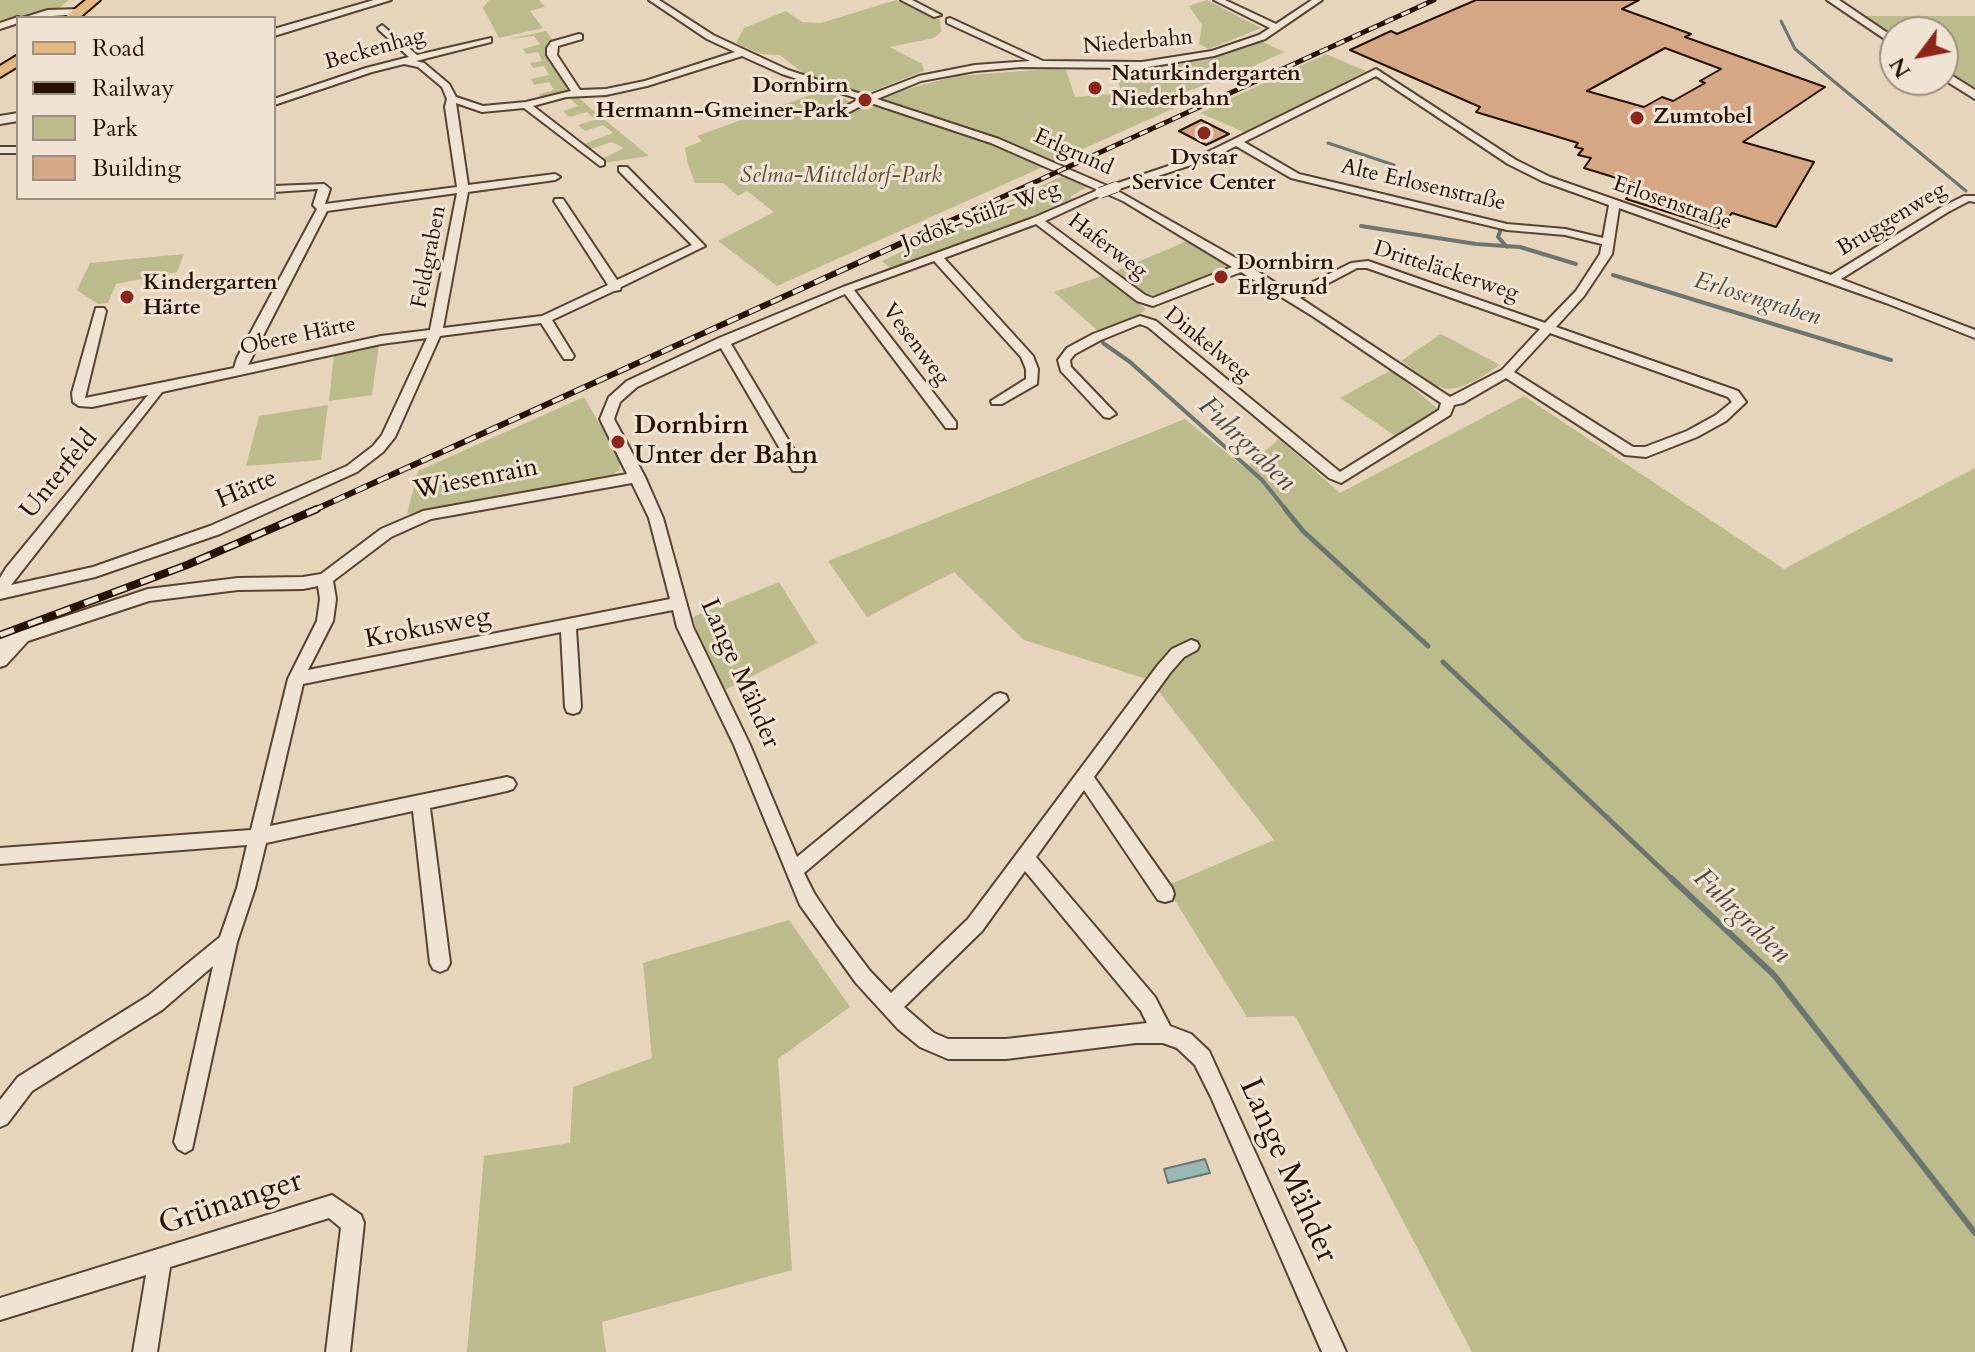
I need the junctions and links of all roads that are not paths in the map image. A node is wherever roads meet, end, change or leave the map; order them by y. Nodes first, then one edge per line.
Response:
1 (94, 0) edge
2 (386, 0) edge
3 (653, 0) edge
4 (905, 0) edge
5 (1218, 0) edge
6 (1318, 0) edge
7 (1832, 0) edge
8 (75, 15) edge
9 (937, 15) dead end
10 (35, 16) edge
11 (950, 21) dead end
12 (382, 28) dead end
13 (1278, 28) junction
14 (276, 32) edge
15 (1879, 32) edge
16 (579, 37) dead end
17 (488, 40) dead end
18 (741, 53) junction
19 (409, 60) junction
20 (16, 61) edge
21 (1044, 64) junction
22 (1376, 72) joint
23 (0, 73) edge
24 (577, 93) junction
25 (452, 99) junction
26 (865, 100) junction
27 (276, 101) edge
28 (526, 105) junction
29 (841, 113) dead end
30 (1237, 142) junction
31 (600, 163) dead end
32 (623, 169) dead end
33 (555, 177) dead end
34 (276, 189) edge
35 (463, 189) junction
36 (1975, 199) edge
37 (559, 201) dead end
38 (1614, 206) junction
39 (323, 208) junction
40 (1037, 220) junction
41 (1608, 242) junction
42 (936, 256) junction
43 (1244, 267) junction
44 (1831, 280) junction
45 (616, 288) junction
46 (847, 289) junction
47 (1292, 297) junction
48 (100, 311) dead end
49 (545, 319) junction
50 (1547, 328) junction
51 (436, 332) junction
52 (1975, 334) edge
53 (723, 341) junction
54 (568, 356) dead end
55 (240, 370) junction
56 (1506, 373) junction
57 (156, 389) junction
58 (997, 401) dead end
59 (1448, 402) junction
60 (608, 409) joint
61 (1109, 414) dead end
62 (951, 425) dead end
63 (798, 468) dead end
64 (638, 477) junction
65 (325, 579) junction
66 (0, 592) edge
67 (679, 603) junction
68 (568, 625) junction
69 (23, 636) junction
70 (0, 644) edge
71 (1191, 646) dead end
72 (0, 661) edge
73 (296, 679) junction
74 (1000, 700) dead end
75 (573, 707) dead end
76 (1085, 777) junction
77 (507, 784) dead end
78 (421, 803) junction
79 (256, 837) junction
80 (0, 856) edge
81 (1025, 858) junction
82 (794, 871) junction
83 (1165, 894) dead end
84 (228, 942) junction
85 (440, 963) dead end
86 (892, 1006) junction
87 (1163, 1033) junction
88 (25, 1084) junction
89 (0, 1093) edge
90 (0, 1117) edge
91 (185, 1142) dead end
92 (160, 1261) junction
93 (0, 1309) edge
94 (145, 1352) edge
95 (338, 1352) edge
96 (1334, 1352) edge

1 - 8 main road
2 - 14 street
3 - 18 street, Erlgrund
4 - 9 street
5 - 13 street
6 - 13 street, Niederbahn
7 - 15 street
8 - 10 street
11 - 21 street, Niederbahn
12 - 19 street
13 - 21 street, Niederbahn
16 - 24 street
17 - 19 street, Beckenhag
18 - 24 street
18 - 26 street, Erlgrund
19 - 25 street
19 - 27 street, Beckenhag
20 - 23 main road
21 - 26 street, Niederbahn
22 - 30 street, Jodok-Stülz-Weg
22 - 38 street, Erlosenstraße
24 - 28 street
25 - 28 street
25 - 35 street, Feldgraben
26 - 29 street, Niederbahn
26 - 43 street, Erlgrund
28 - 31 street
30 - 40 street, Jodok-Stülz-Weg, bridge
30 - 41 street, Alte Erlosenstraße
32 - 45 street, Obere Härte
33 - 35 street, Feldgraben
34 - 39 street
35 - 39 street, Feldgraben
35 - 51 street, Feldgraben
36 - 44 street, Bruggenweg
37 - 45 street
38 - 41 street
38 - 44 street, Erlosenstraße
39 - 55 street
40 - 42 street, Jodok-Stülz-Weg
40 - 43 street, Haferweg
41 - 50 street
42 - 46 street, Jodok-Stülz-Weg
42 - 58 street
43 - 47 street, Erlgrund
44 - 52 street, Erlosenstraße
45 - 49 street, Obere Härte
46 - 53 street, Jodok-Stülz-Weg
46 - 62 street, Vesenweg
47 - 50 street, Dritteläckerweg
47 - 59 street, Erlgrund
48 - 57 street, Obere Härte
49 - 51 street, Obere Härte
49 - 54 street
50 - 56 street
50 - 56 street, Dritteläckerweg
51 - 55 street, Obere Härte
51 - 66 street, Härte
53 - 60 street, Jodok-Stülz-Weg
53 - 63 street
55 - 57 street, Obere Härte
56 - 59 street
57 - 66 street, Unterfeld
59 - 61 street, Dinkelweg
60 - 64 street, Lange Mähder
64 - 65 street, Wiesenrain
64 - 67 street, Lange Mähder
65 - 69 street
65 - 73 street
67 - 68 street, Krokusweg
67 - 82 street, Lange Mähder
68 - 73 street, Krokusweg
68 - 75 street
69 - 70 street
69 - 72 street
71 - 76 street
73 - 79 street
74 - 82 street
76 - 81 street
76 - 83 street
77 - 78 street
78 - 79 street
78 - 85 street
79 - 80 street
79 - 84 street
81 - 86 street
81 - 87 street, Lange Mähder
82 - 86 street, Lange Mähder
84 - 88 street
84 - 91 street
86 - 87 street, Lange Mähder
87 - 96 street, Lange Mähder
88 - 89 street
88 - 90 street
92 - 93 street, Grünanger
92 - 94 street
92 - 95 street, Grünanger

